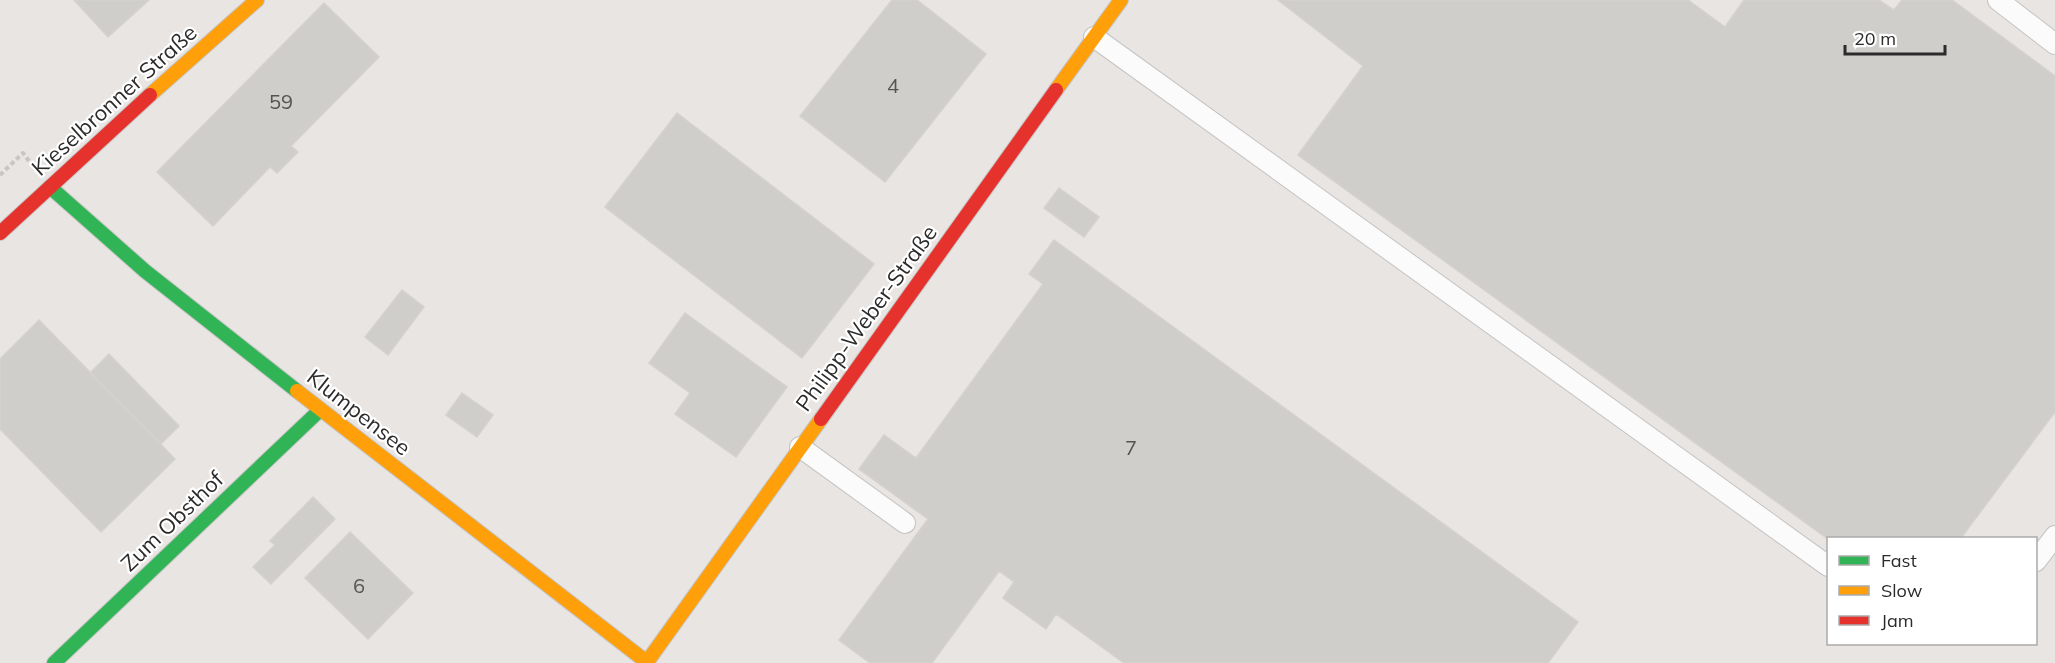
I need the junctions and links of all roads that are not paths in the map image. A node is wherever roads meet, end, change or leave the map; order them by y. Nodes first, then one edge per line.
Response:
1 (257, 0) edge
2 (1121, 0) edge
3 (1998, 0) edge
4 (1094, 37) junction
5 (2055, 44) edge
6 (50, 187) junction
7 (0, 233) edge
8 (320, 410) junction
9 (800, 447) junction
10 (905, 523) dead end
11 (2055, 536) edge
12 (2037, 560) edge
13 (1827, 565) edge
14 (54, 663) edge
15 (647, 663) edge

1 - 6 street, Kieselbronner Straße
2 - 4 street, Philipp-Weber-Straße
3 - 5 lane
4 - 9 street, Philipp-Weber-Straße
4 - 13 lane
6 - 7 street, Kieselbronner Straße
6 - 8 street, Klumpensee
8 - 14 street, Zum Obsthof
8 - 15 street, Klumpensee
9 - 10 lane
9 - 15 street, Philipp-Weber-Straße
11 - 12 lane

